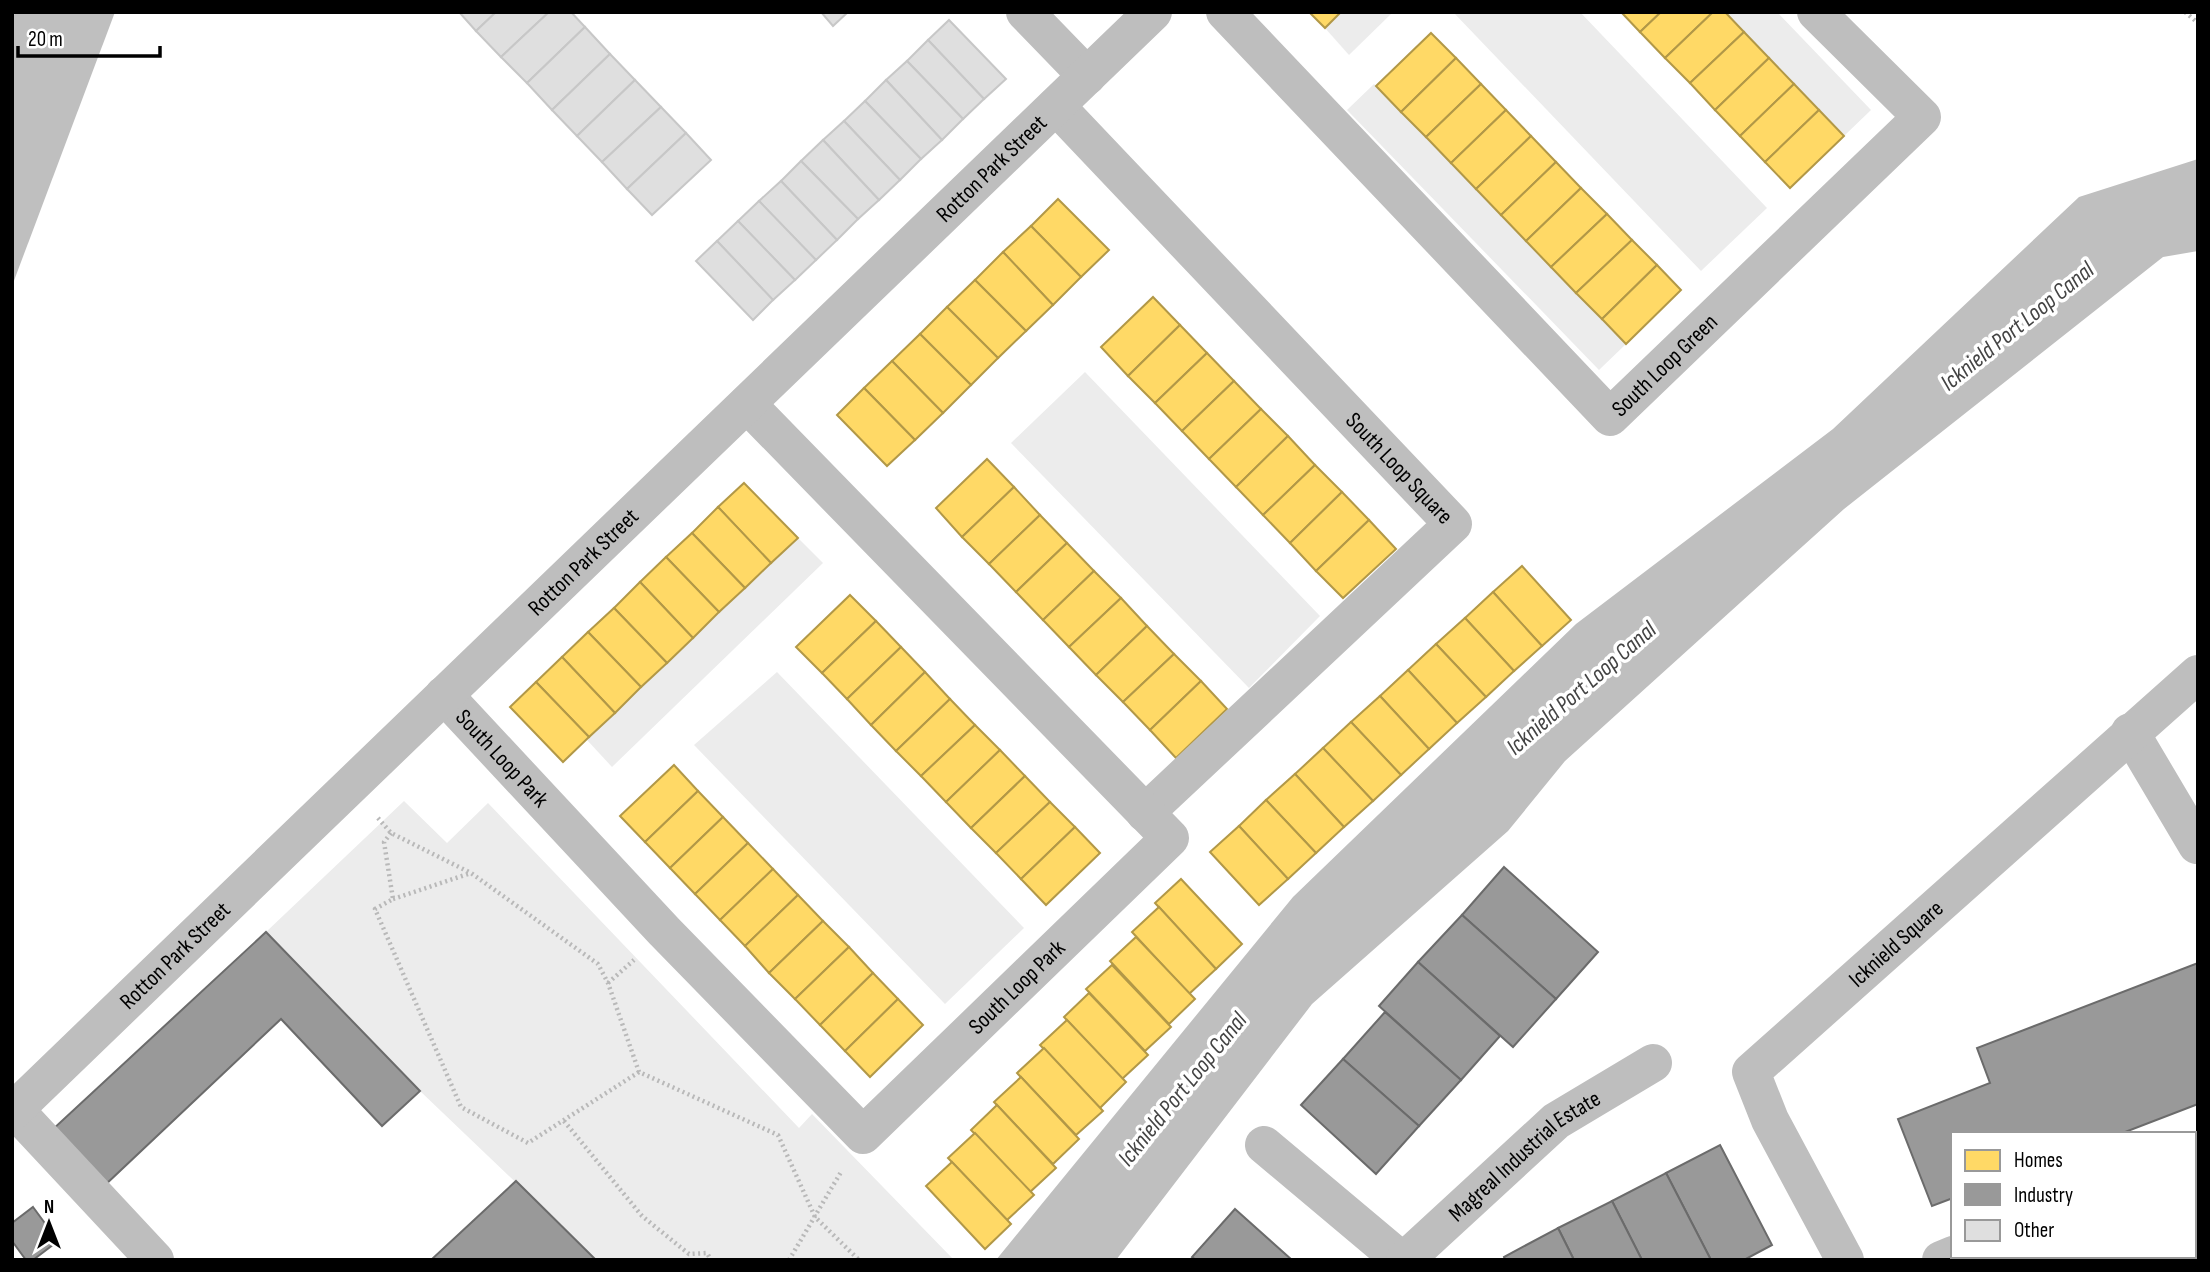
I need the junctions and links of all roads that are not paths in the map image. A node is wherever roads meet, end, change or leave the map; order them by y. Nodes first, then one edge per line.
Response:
1 (1025, 12) edge
2 (1153, 12) edge
3 (1225, 12) edge
4 (1816, 12) edge
5 (1087, 76) junction
6 (1056, 106) junction
7 (747, 404) junction
8 (2198, 674) edge
9 (444, 695) junction
10 (2130, 733) junction
11 (1146, 813) junction
12 (2197, 845) edge
13 (1653, 1063) dead end
14 (13, 1111) edge
15 (1264, 1145) dead end
16 (155, 1260) edge
17 (1403, 1260) edge
18 (1845, 1260) edge

1 - 5 street
2 - 5 street, Rotton Park Street
3 - 4 street, South Loop Green
5 - 6 street, Rotton Park Street
6 - 7 street, Rotton Park Street
6 - 11 street, South Loop Square
7 - 9 street, Rotton Park Street
7 - 11 street, South Loop Park
8 - 10 street, Icknield Square
9 - 11 street, South Loop Park
9 - 14 street, Rotton Park Street
10 - 12 street
10 - 18 street, Icknield Square
13 - 17 street, Magreal Industrial Estate
14 - 16 street
15 - 17 street, Magreal Industrial Estate

